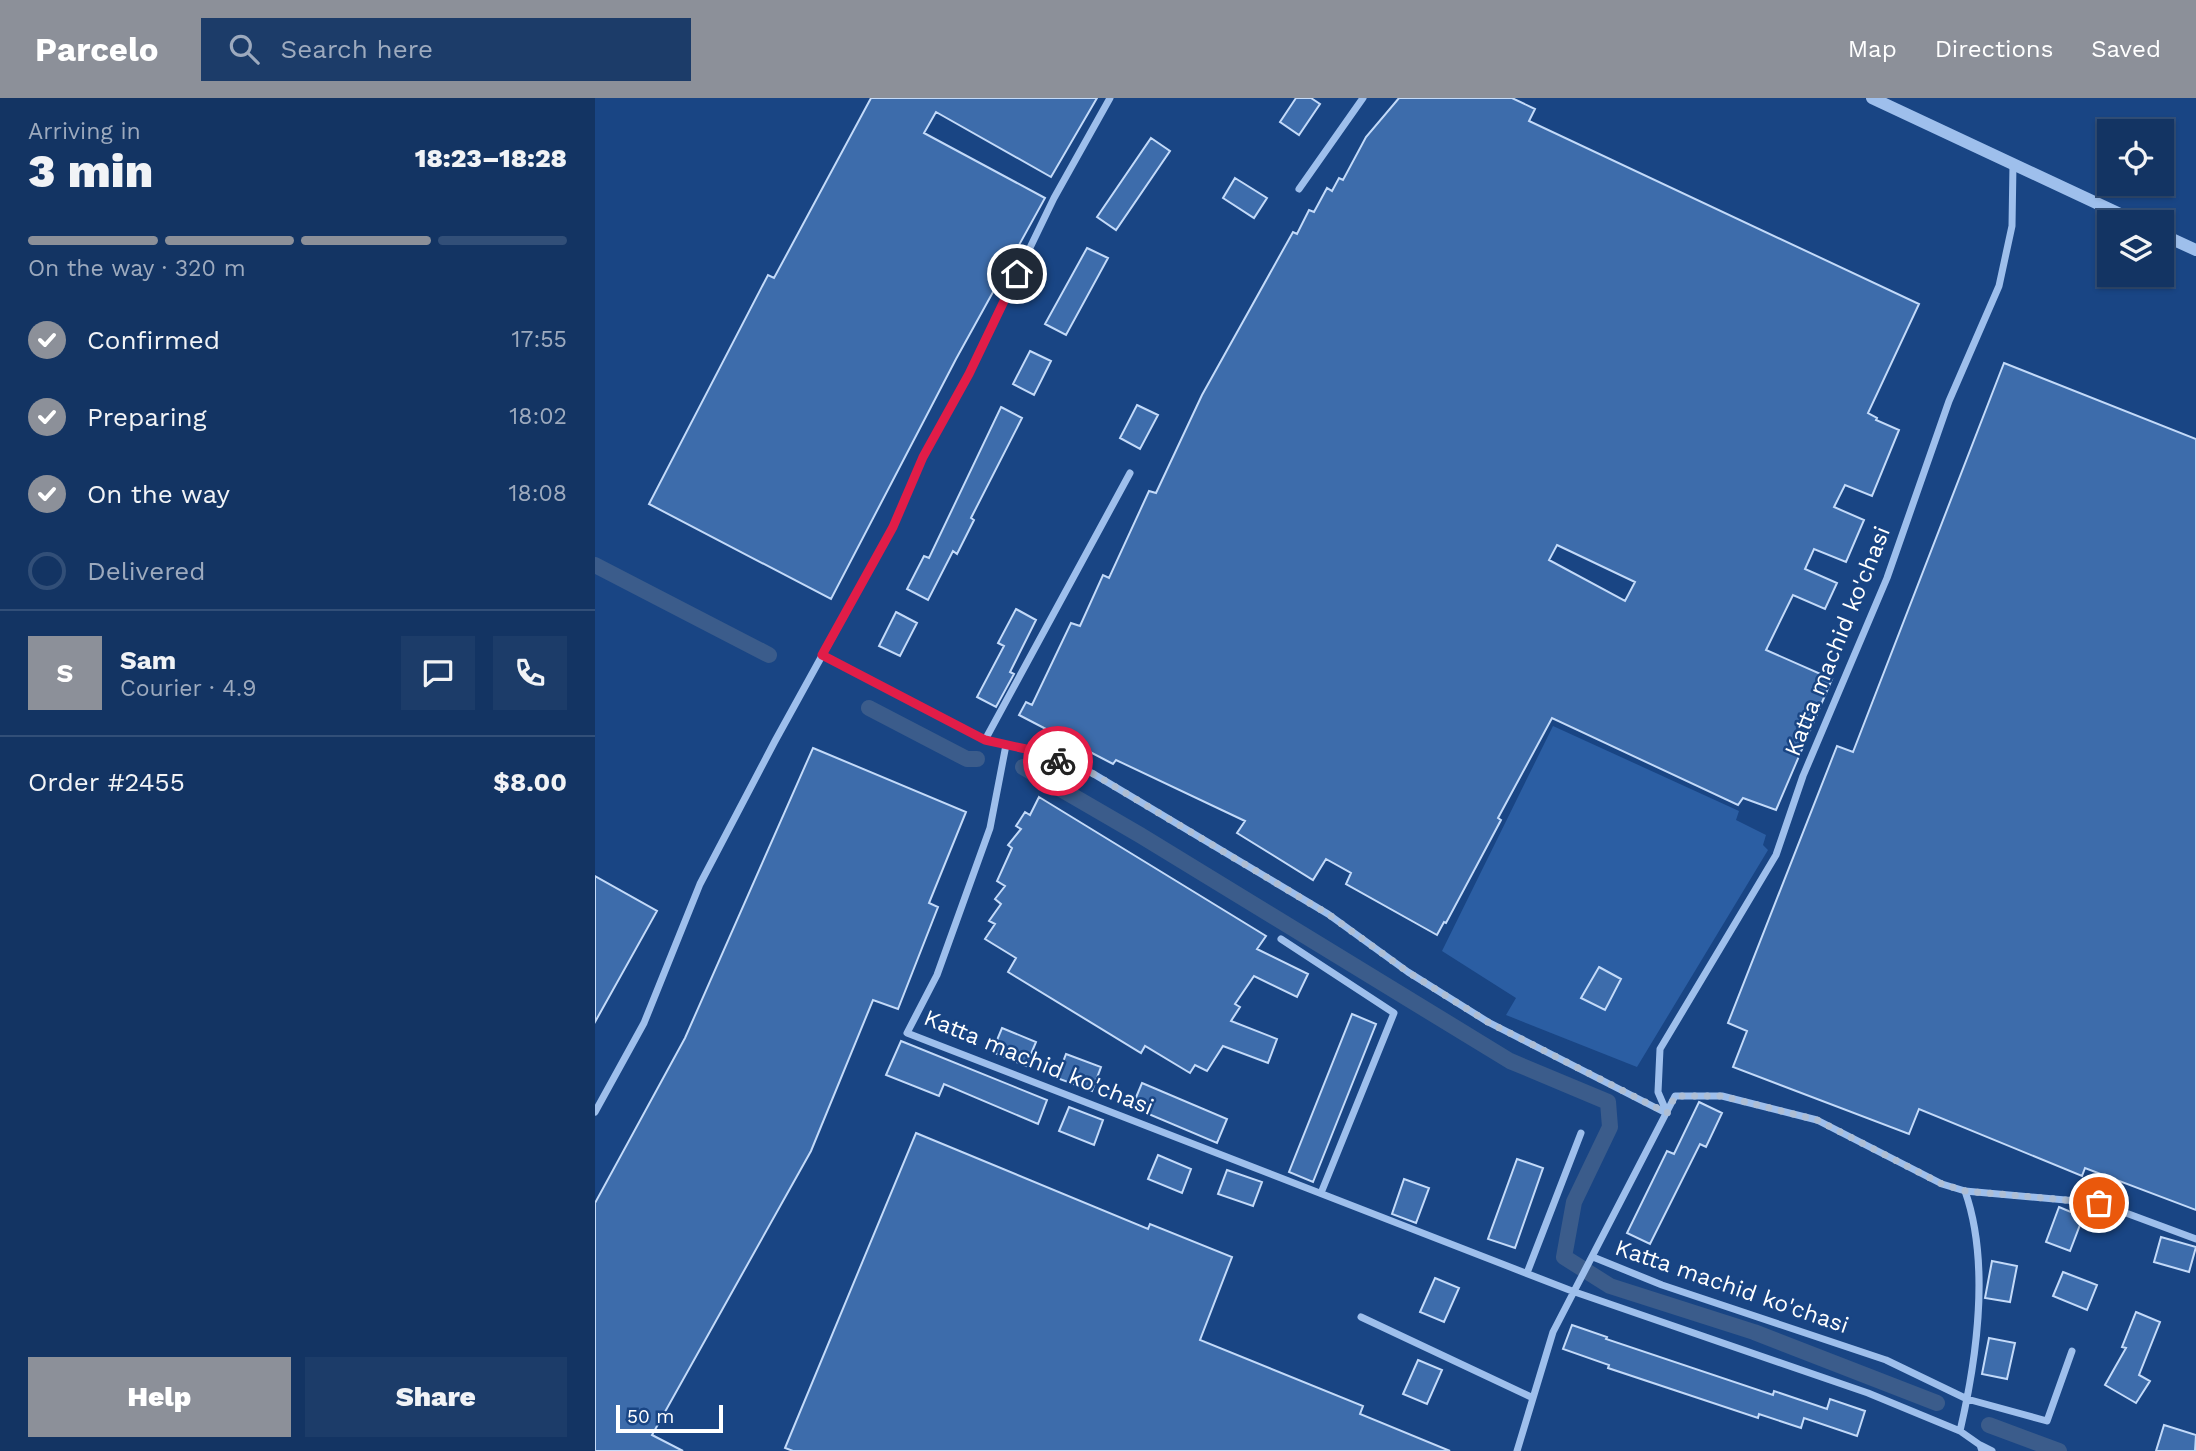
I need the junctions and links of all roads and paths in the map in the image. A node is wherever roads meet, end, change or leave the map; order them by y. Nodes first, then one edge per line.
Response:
1 (1110, 98) edge
2 (1363, 98) edge
3 (1872, 98) edge
4 (2013, 164) junction
5 (1299, 190) dead end
6 (2111, 210) edge
7 (2174, 240) edge
8 (2196, 250) edge
9 (1130, 473) dead end
10 (822, 655) junction
11 (985, 740) junction
12 (1006, 745) junction
13 (1281, 939) dead end
14 (595, 1111) edge
15 (1667, 1113) junction
16 (1581, 1133) dead end
17 (1965, 1191) junction
18 (1321, 1193) junction
19 (2196, 1239) edge
20 (1593, 1257) junction
21 (1527, 1273) junction
22 (1572, 1291) junction
23 (1361, 1317) dead end
24 (2072, 1351) dead end
25 (1531, 1397) junction
26 (1968, 1399) junction
27 (1960, 1431) junction
28 (1981, 1448) edge
29 (1517, 1451) edge
30 (1992, 1451) edge

1 - 10 street
2 - 5 street
3 - 4 street
4 - 6 street
4 - 15 street, Katta machid ko'chasi
7 - 8 street
9 - 11 street
10 - 11 street
10 - 14 street
11 - 12 street
12 - 15 street
12 - 18 street, Katta machid ko'chasi
13 - 18 street
15 - 17 street, Katta machid ko'chasi
15 - 20 street, Katta machid ko'chasi
16 - 21 street
17 - 19 street, Katta machid ko'chasi
17 - 26 street
18 - 21 street, Katta machid ko'chasi
20 - 22 street
20 - 26 street, Katta machid ko'chasi
21 - 22 street, Katta machid ko'chasi
22 - 25 street
22 - 27 street, Katta machid ko'chasi
23 - 25 street
24 - 26 street, Katta machid ko'chasi
25 - 29 street
26 - 27 street
27 - 28 street, Katta machid ko'chasi
28 - 30 street, Katta machid ko'chasi

